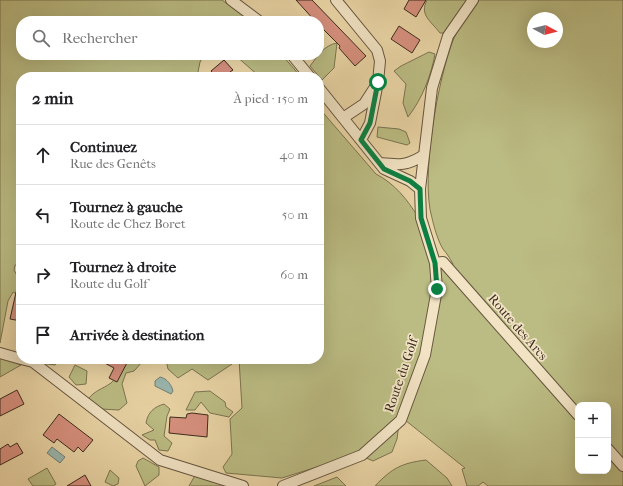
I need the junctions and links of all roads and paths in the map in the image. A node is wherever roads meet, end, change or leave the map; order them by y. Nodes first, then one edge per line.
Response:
1 (231, 0) edge
2 (336, 0) edge
3 (473, 0) edge
4 (252, 16) edge
5 (296, 60) edge
6 (306, 72) edge
7 (378, 82) junction
8 (324, 94) edge
9 (343, 118) junction
10 (361, 140) junction
11 (424, 155) junction
12 (380, 163) junction
13 (420, 189) junction
14 (435, 263) junction
15 (0, 353) edge
16 (16, 358) edge
17 (36, 364) edge
18 (575, 412) edge
19 (611, 452) edge
20 (623, 466) edge
21 (243, 486) edge
22 (283, 486) edge

1 - 4 street
2 - 7 street
3 - 11 street, Route du Golf
5 - 6 street
7 - 9 street
7 - 10 street
8 - 9 street
9 - 10 street
10 - 12 street
11 - 12 street
11 - 13 street, Route du Golf
12 - 13 street
13 - 14 street, Route du Golf
14 - 18 street, Route des Arcs
14 - 22 street, Route du Golf
15 - 16 street
17 - 21 street
19 - 20 street

